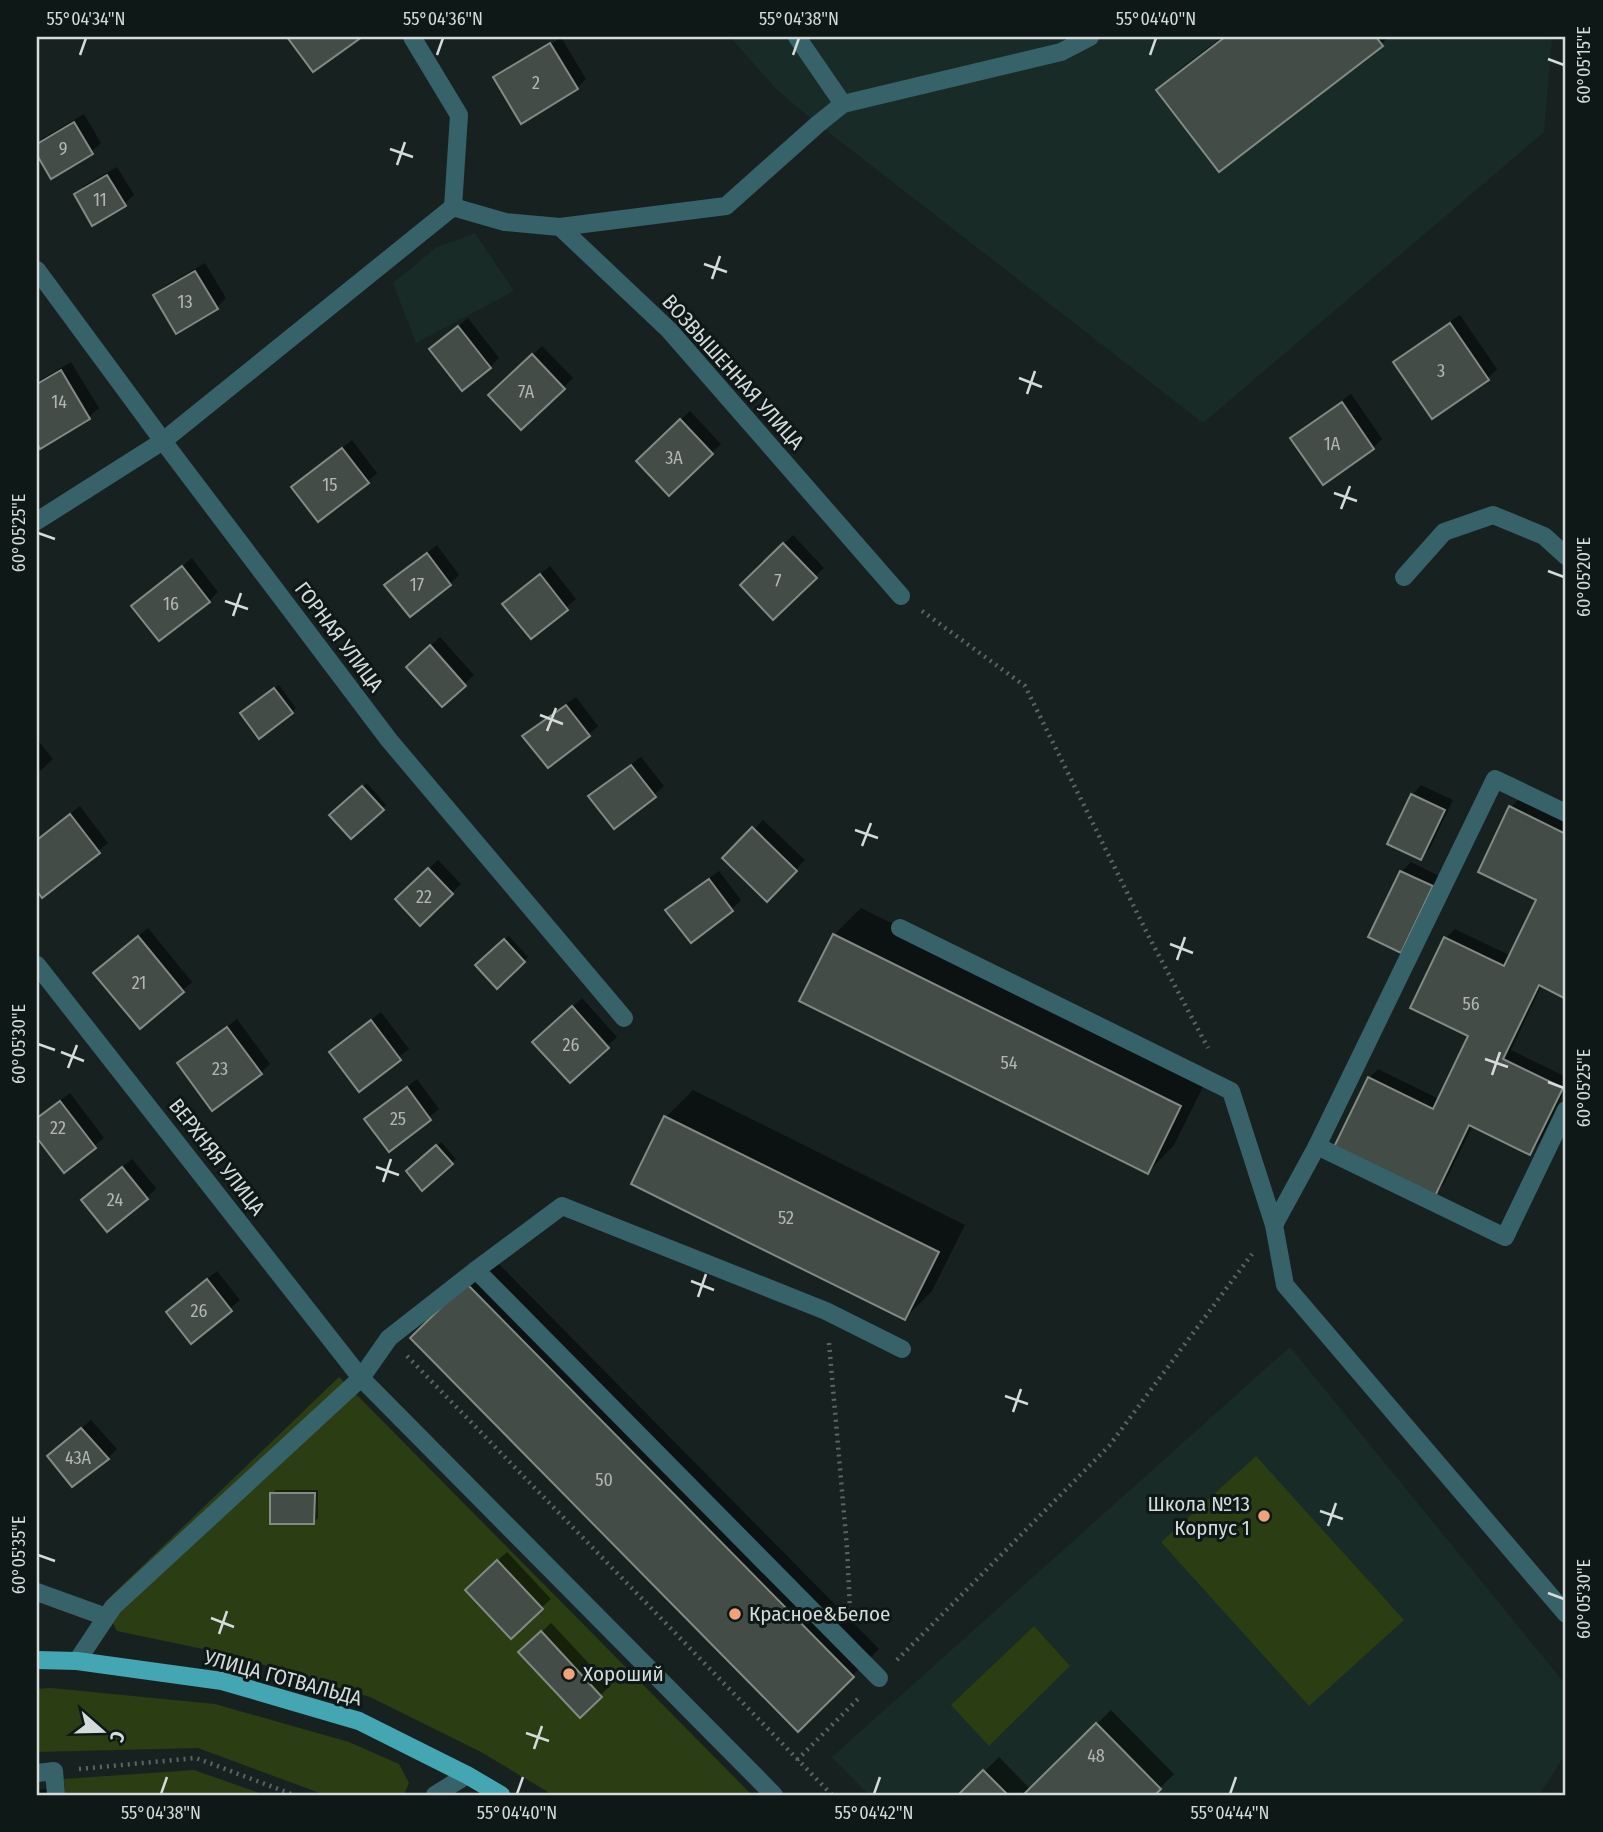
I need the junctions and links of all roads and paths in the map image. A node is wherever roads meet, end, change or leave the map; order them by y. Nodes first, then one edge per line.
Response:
1 (412, 37) edge
2 (797, 37) edge
3 (1090, 37) edge
4 (844, 104) junction
5 (453, 207) junction
6 (560, 227) junction
7 (37, 270) edge
8 (163, 442) junction
9 (37, 522) edge
10 (1566, 556) edge
11 (1404, 577) dead end
12 (901, 596) joint
13 (1566, 813) edge
14 (900, 928) dead end
15 (37, 965) edge
16 (624, 1018) dead end
17 (1231, 1091) junction
18 (1566, 1110) edge
19 (1317, 1146) junction
20 (1274, 1225) junction
21 (476, 1270) junction
22 (826, 1311) junction
23 (389, 1338) junction
24 (902, 1349) dead end
25 (361, 1378) junction
26 (37, 1592) edge
27 (1566, 1614) edge
28 (106, 1617) junction
29 (852, 1651) junction
30 (37, 1660) edge
31 (77, 1661) junction
32 (879, 1678) junction
33 (797, 1760) junction
34 (45, 1772) edge
35 (467, 1774) junction
36 (56, 1795) edge
37 (294, 1795) edge
38 (435, 1795) edge
39 (501, 1795) edge
40 (774, 1795) edge
41 (832, 1795) edge

1 - 5 street
2 - 4 street
3 - 4 street
4 - 6 street
5 - 6 street
5 - 8 street
6 - 12 street, ВОЗВЫШЕННАЯ УЛИЦА
7 - 8 street, ГОРНАЯ УЛИЦА
8 - 9 street
8 - 16 street, ГОРНАЯ УЛИЦА
10 - 11 street
12 - 17 path
13 - 19 street
14 - 17 street
15 - 25 street, ВЕРХНЯЯ УЛИЦА
17 - 20 street
18 - 19 street
19 - 20 street
20 - 27 street
20 - 32 path
21 - 22 street
21 - 23 street
21 - 29 street
22 - 24 street
22 - 29 path
23 - 25 street
23 - 33 path
25 - 28 street
25 - 40 street, ВЕРХНЯЯ УЛИЦА
26 - 28 street
28 - 31 street
29 - 32 street
30 - 31 main road, УЛИЦА ГОТВАЛЬДА
31 - 35 main road, УЛИЦА ГОТВАЛЬДА
32 - 33 path
33 - 41 path
34 - 36 street
34 - 37 path
35 - 38 street
35 - 39 main road, УЛИЦА ГОТВАЛЬДА

